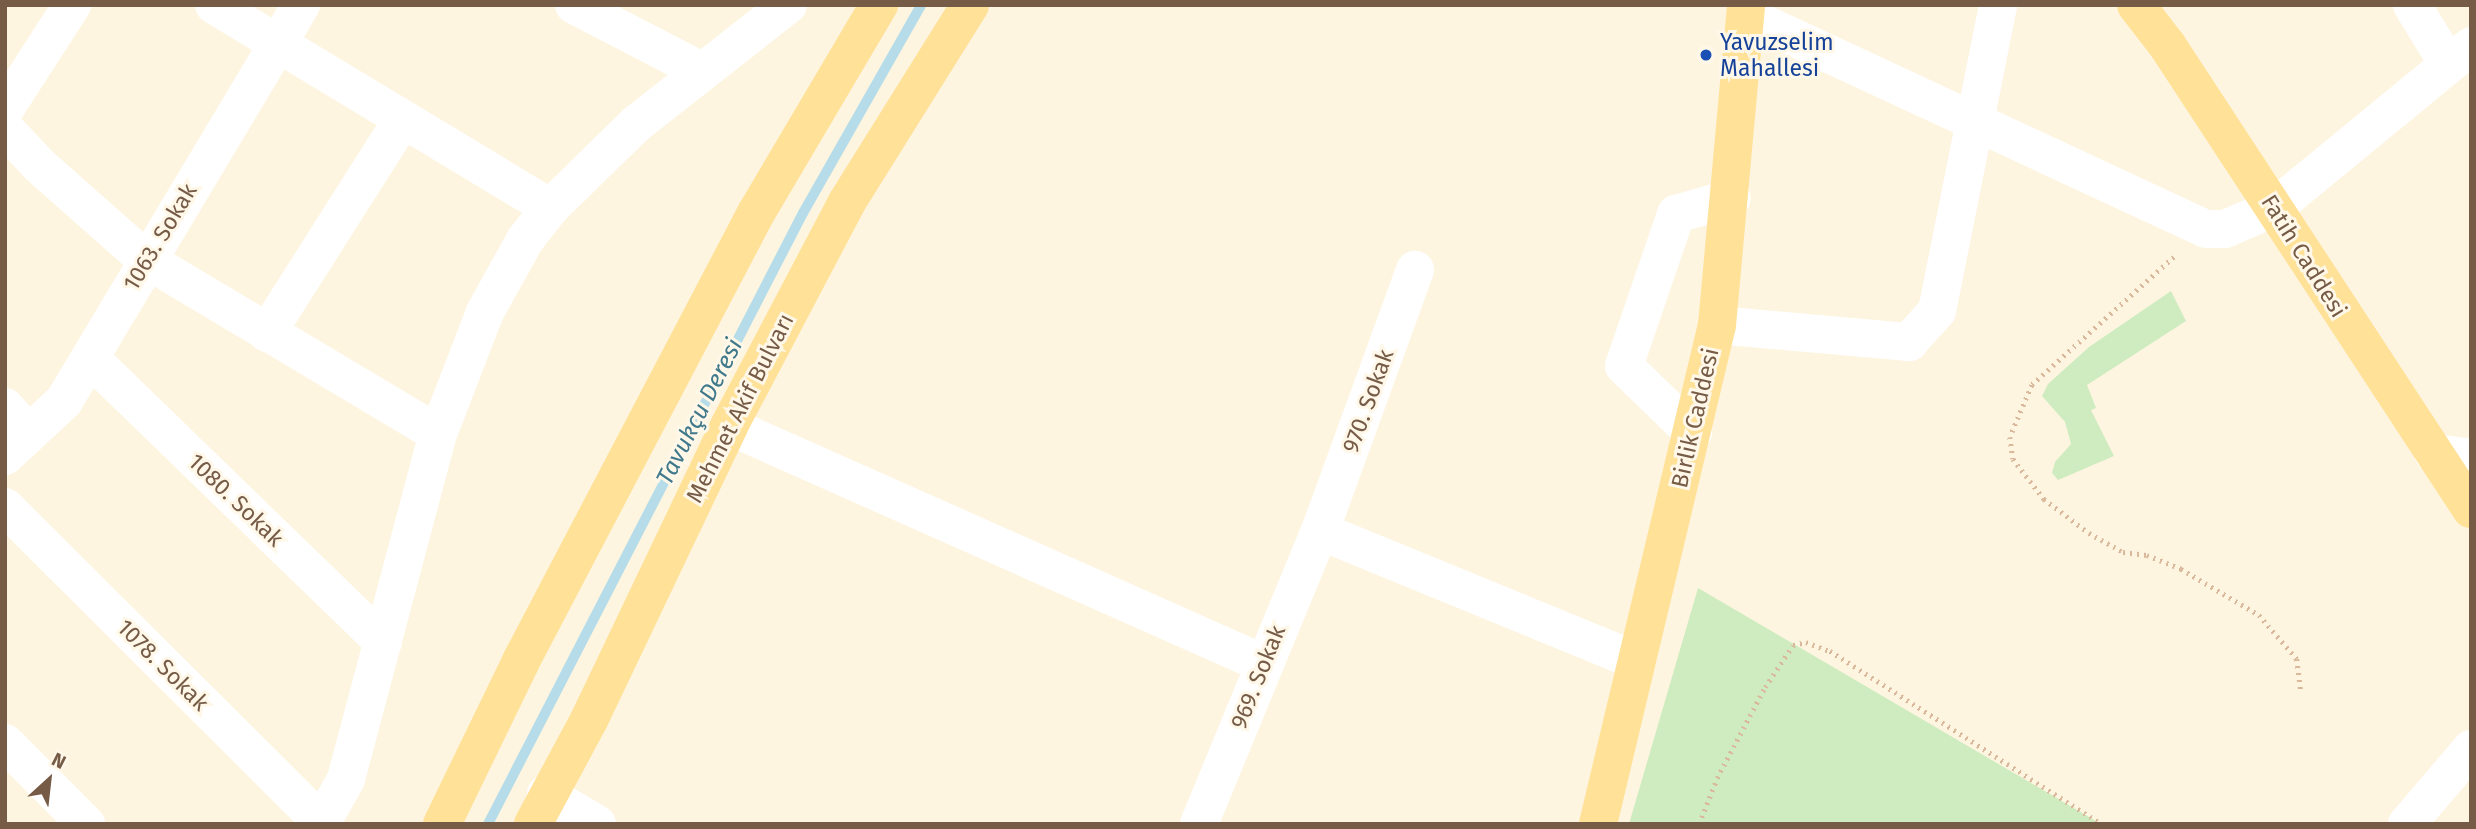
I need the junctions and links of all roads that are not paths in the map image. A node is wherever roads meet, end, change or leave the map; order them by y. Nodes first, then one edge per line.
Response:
1 (72, 5) edge
2 (214, 5) edge
3 (301, 5) edge
4 (574, 5) edge
5 (788, 5) edge
6 (879, 5) edge
7 (970, 5) edge
8 (1998, 5) edge
9 (2136, 5) edge
10 (2413, 5) edge
11 (1746, 10) edge
12 (278, 43) junction
13 (2460, 55) edge
14 (703, 72) junction
15 (5, 109) edge
16 (402, 120) junction
17 (1977, 123) junction
18 (5, 129) edge
19 (1732, 198) junction
20 (550, 208) junction
21 (2274, 208) junction
22 (145, 259) junction
23 (1415, 270) dead end
24 (1717, 325) junction
25 (267, 333) junction
26 (90, 358) junction
27 (729, 426) junction
28 (13, 433) edge
29 (1693, 433) junction
30 (438, 434) junction
31 (2433, 453) junction
32 (2471, 458) edge
33 (5, 507) edge
34 (2471, 509) edge
35 (1320, 531) junction
36 (383, 642) junction
37 (1634, 660) junction
38 (1262, 663) junction
39 (5, 743) edge
40 (2471, 750) edge
41 (539, 809) edge
42 (86, 824) edge
43 (321, 824) edge
44 (442, 824) edge
45 (597, 824) edge
46 (1199, 824) edge
47 (1598, 824) edge
48 (2407, 824) edge

1 - 15 street
2 - 12 street
3 - 12 street, 1063. Sokak
4 - 14 street
5 - 14 street
6 - 44 main road
7 - 27 main road, Mehmet Akif Bulvarı
8 - 17 street
9 - 21 main road, Fatih Caddesi
10 - 13 street
11 - 17 street
11 - 19 main road, Birlik Caddesi
12 - 16 street
12 - 22 street, 1063. Sokak
13 - 21 street
14 - 20 street
16 - 20 street
16 - 25 street
17 - 21 street
17 - 24 street
18 - 22 street
19 - 24 main road, Birlik Caddesi
19 - 29 street
20 - 30 street
21 - 31 main road, Fatih Caddesi
22 - 25 street
22 - 26 street, 1063. Sokak
23 - 35 street, 970. Sokak
24 - 29 main road, Birlik Caddesi
25 - 30 street
26 - 28 street, 1063. Sokak
26 - 36 street, 1080. Sokak
27 - 38 street
27 - 41 main road, Mehmet Akif Bulvarı
29 - 37 main road, Birlik Caddesi
30 - 36 street
31 - 32 street
31 - 34 main road, Fatih Caddesi
33 - 43 street, 1078. Sokak
35 - 37 street
35 - 38 street, 969. Sokak
36 - 43 street
37 - 47 main road, Birlik Caddesi
38 - 46 street, 969. Sokak
39 - 42 street
40 - 48 street
41 - 45 street

